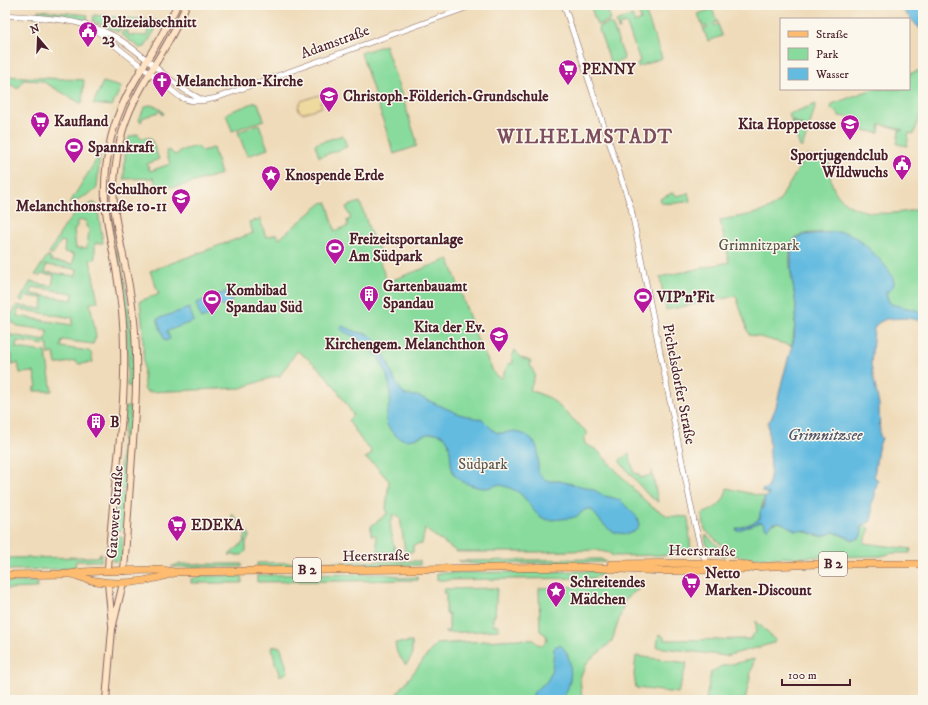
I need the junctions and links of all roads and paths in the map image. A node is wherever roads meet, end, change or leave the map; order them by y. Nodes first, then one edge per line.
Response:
1 (177, 5) edge
2 (186, 5) edge
3 (474, 5) edge
4 (564, 5) edge
5 (5, 15) edge
6 (92, 28) junction
7 (146, 59) junction
8 (153, 65) junction
9 (142, 67) junction
10 (149, 72) junction
11 (204, 100) junction
12 (108, 154) junction
13 (117, 156) junction
14 (114, 195) junction
15 (105, 196) junction
16 (123, 396) junction
17 (136, 396) junction
18 (706, 563) junction
19 (923, 564) edge
20 (754, 567) junction
21 (578, 568) junction
22 (712, 570) junction
23 (108, 571) junction
24 (124, 571) junction
25 (174, 572) junction
26 (70, 574) junction
27 (5, 575) edge
28 (108, 583) junction
29 (123, 583) junction
30 (112, 629) junction
31 (106, 700) edge

1 - 7 main road, Gatower Straße
2 - 8 main road, Gatower Straße
3 - 11 street, Adamstraße
4 - 18 street, Pichelsdorfer Straße
5 - 6 street
6 - 7 street
6 - 9 street, Adamstraße
7 - 8 street
7 - 9 main road, Gatower Straße
8 - 10 main road, Gatower Straße
8 - 11 street
9 - 10 street, Adamstraße
9 - 12 main road, Gatower Straße
10 - 11 street, Adamstraße
10 - 13 main road, Gatower Straße
12 - 13 main road
12 - 15 main road, Gatower Straße
13 - 14 main road, Gatower Straße
14 - 15 main road
14 - 17 main road, Gatower Straße
15 - 16 main road, Gatower Straße
16 - 17 main road
16 - 23 main road, Gatower Straße
17 - 24 main road, Gatower Straße
18 - 20 main road, Heerstraße / B 2
18 - 21 main road, Heerstraße / B 2
18 - 22 street
19 - 20 main road, Heerstraße / B 2
20 - 22 main road, Heerstraße / B 2
21 - 22 main road, Heerstraße / B 2
21 - 25 main road, Heerstraße / B 2
23 - 24 main road, Heerstraße / B 2
23 - 26 main road, Heerstraße / B 2
23 - 28 main road, Gatower Straße
24 - 25 main road, Heerstraße / B 2
24 - 29 main road, Gatower Straße
25 - 29 main road, Heerstraße / B 2
26 - 27 main road, Heerstraße / B 2
26 - 28 main road, Heerstraße / B 2
28 - 29 main road, Heerstraße / B 2
28 - 30 main road, Gatower Straße
29 - 30 main road, Gatower Straße
30 - 31 main road, Gatower Straße

